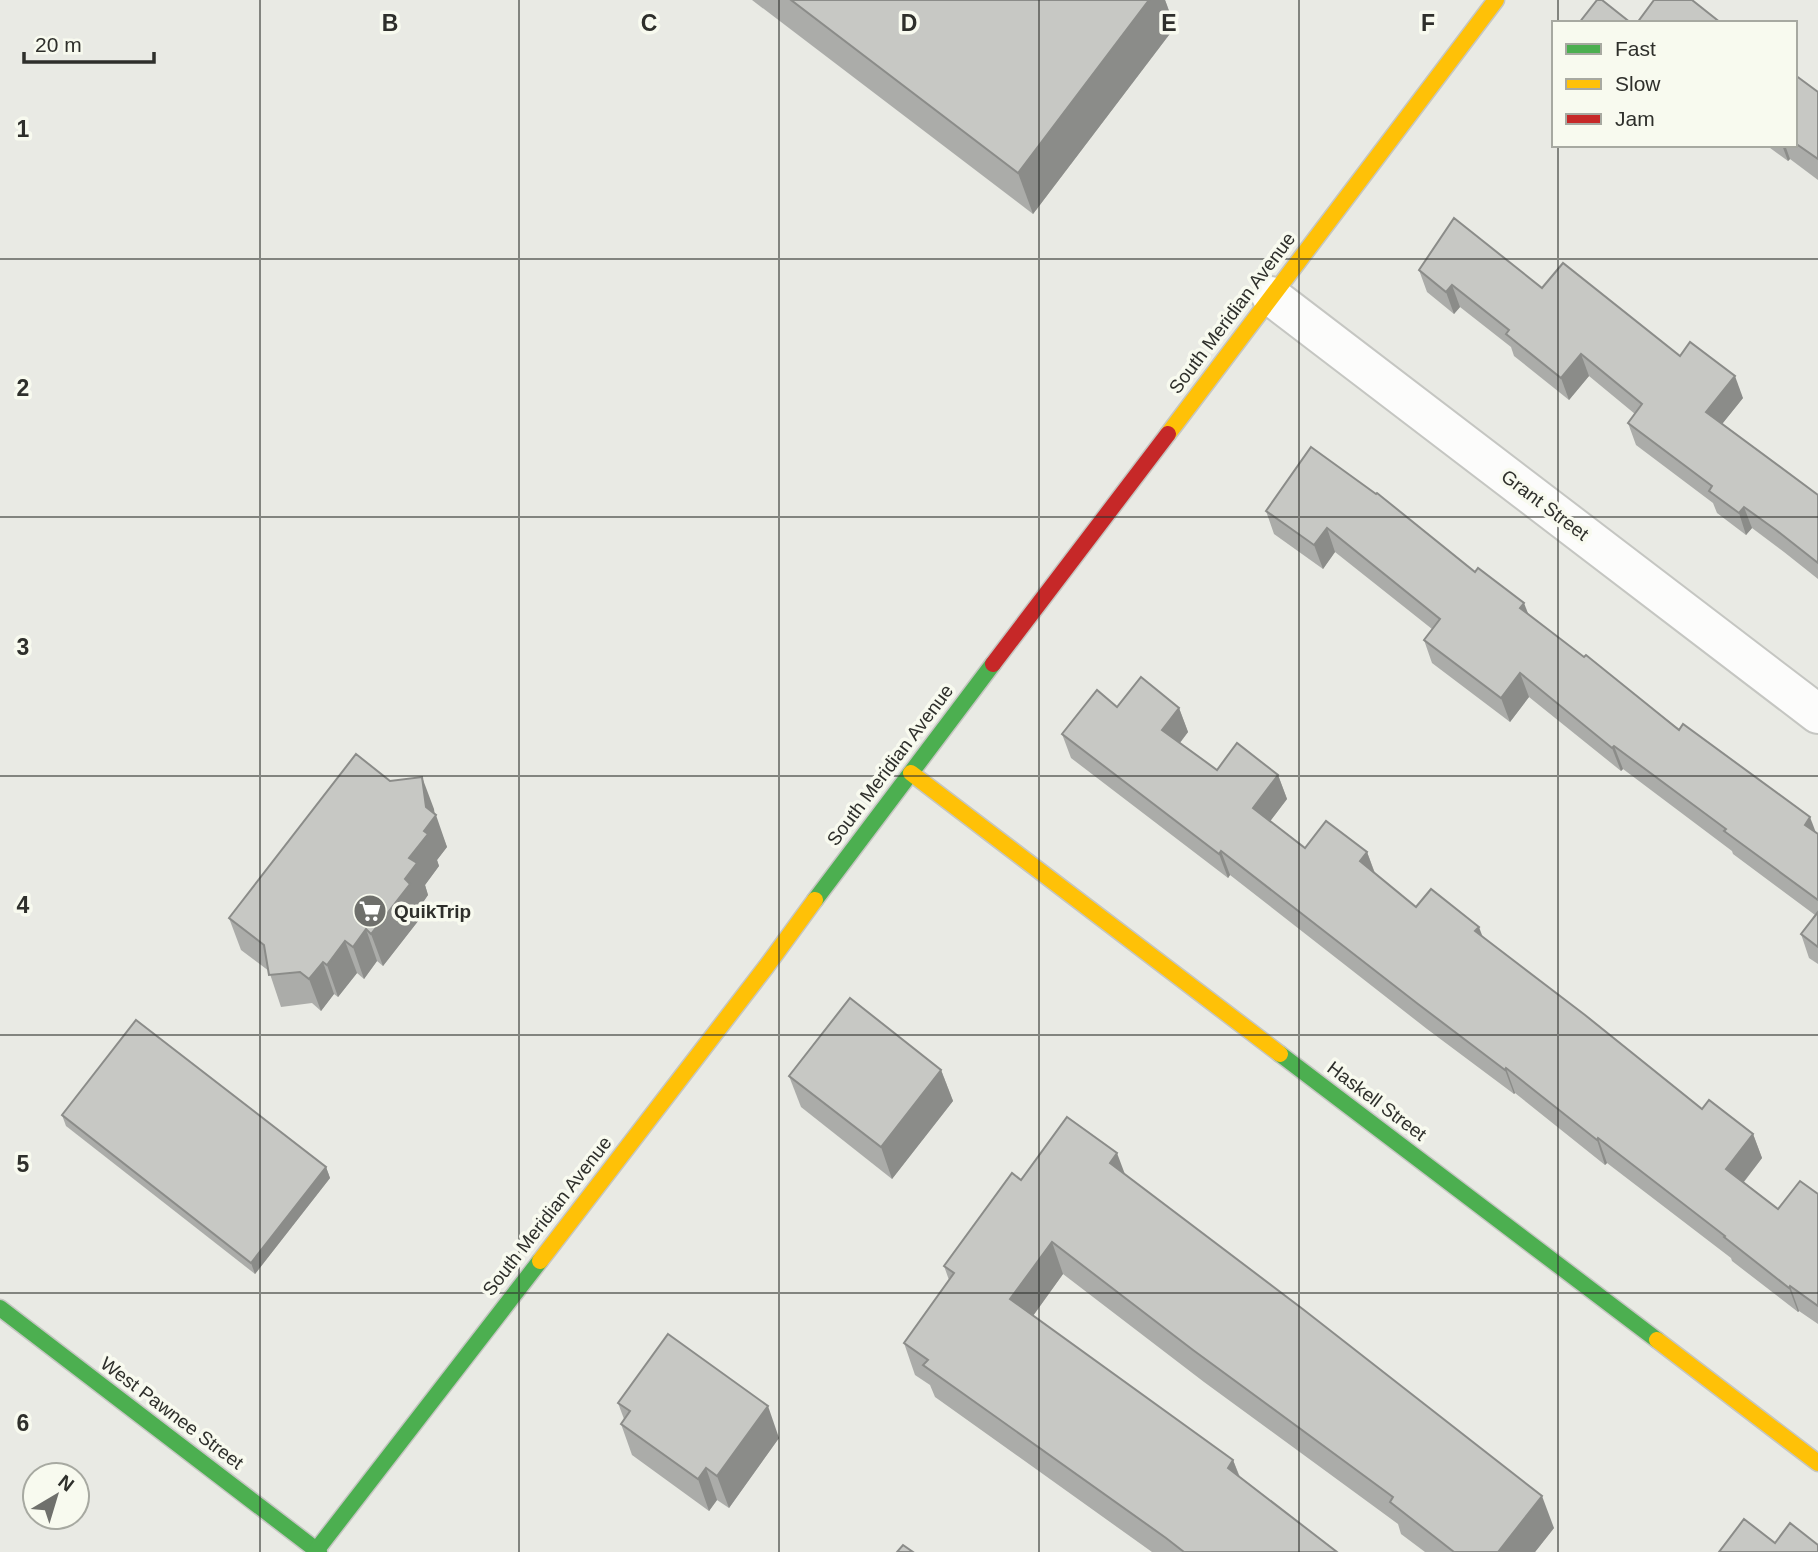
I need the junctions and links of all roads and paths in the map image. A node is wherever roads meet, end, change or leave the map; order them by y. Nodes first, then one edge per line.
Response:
1 (1496, 0) edge
2 (1271, 296) junction
3 (1818, 714) edge
4 (911, 772) junction
5 (0, 1308) edge
6 (1818, 1463) edge
7 (317, 1551) edge

1 - 2 main road, South Meridian Avenue
2 - 3 street, Grant Street
2 - 4 main road, South Meridian Avenue
4 - 6 main road, Haskell Street
4 - 7 main road, South Meridian Avenue
5 - 7 main road, West Pawnee Street

